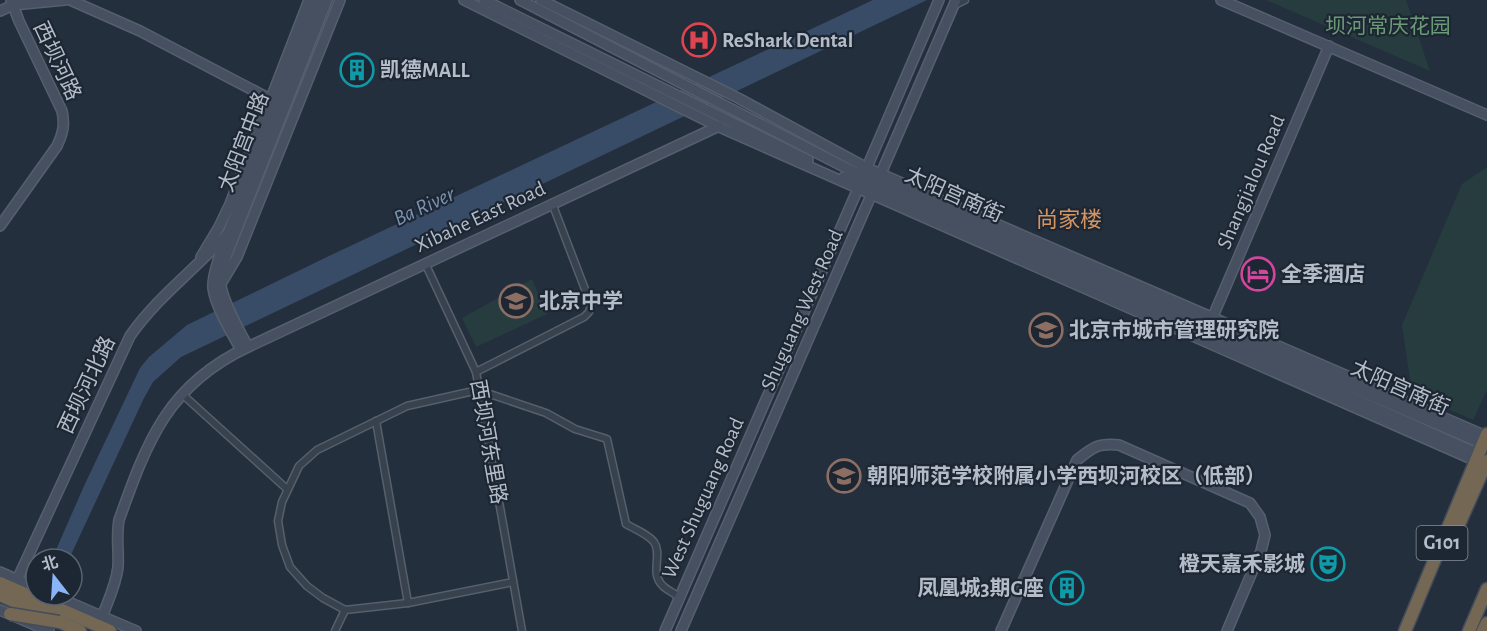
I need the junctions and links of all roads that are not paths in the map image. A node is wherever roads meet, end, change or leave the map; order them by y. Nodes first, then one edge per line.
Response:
1 (68, 0) edge
2 (309, 0) edge
3 (318, 0) edge
4 (327, 0) edge
5 (340, 0) edge
6 (464, 0) edge
7 (484, 0) edge
8 (519, 0) edge
9 (541, 0) edge
10 (939, 0) edge
11 (1221, 0) edge
12 (958, 2) edge
13 (12, 3) edge
14 (0, 11) edge
15 (312, 38) junction
16 (323, 42) junction
17 (1329, 46) junction
18 (285, 86) junction
19 (289, 96) junction
20 (270, 99) junction
21 (755, 109) junction
22 (743, 114) junction
23 (1487, 115) edge
24 (263, 118) junction
25 (728, 121) junction
26 (290, 124) junction
27 (717, 126) junction
28 (863, 178) junction
29 (876, 184) junction
30 (552, 203) junction
31 (0, 226) edge
32 (228, 233) junction
33 (425, 263) junction
34 (194, 269) junction
35 (221, 284) junction
36 (220, 297) junction
37 (1209, 325) junction
38 (243, 345) junction
39 (476, 372) junction
40 (478, 390) junction
41 (182, 394) junction
42 (376, 421) junction
43 (1483, 449) edge
44 (287, 489) junction
45 (0, 572) edge
46 (513, 582) junction
47 (0, 583) edge
48 (19, 589) junction
49 (24, 589) edge
50 (1487, 589) edge
51 (0, 595) edge
52 (679, 597) junction
53 (408, 603) junction
54 (60, 607) edge
55 (345, 610) junction
56 (63, 611) junction
57 (5, 612) edge
58 (102, 617) junction
59 (1487, 622) edge
60 (49, 631) edge
61 (80, 631) edge
62 (110, 631) edge
63 (136, 631) edge
64 (335, 631) edge
65 (522, 631) edge
66 (665, 631) edge
67 (681, 631) edge
68 (1001, 631) edge
69 (1227, 631) edge
70 (1405, 631) edge
71 (1413, 631) edge
72 (1469, 631) edge
73 (1483, 631) edge

1 - 13 street
1 - 20 street
2 - 20 street, 太阳宫中路
3 - 18 street, 太阳宫中路
4 - 15 street, 太阳宫中路
5 - 16 street, 太阳宫中路
6 - 27 street, 太阳宫南街
7 - 25 street, 太阳宫南街
8 - 22 street, 太阳宫南街
9 - 21 street, 太阳宫南街
10 - 28 street
11 - 17 street
12 - 29 street, Shuguang West Road
13 - 14 street
13 - 31 street, 西坝河路
15 - 16 street
15 - 19 street, 太阳宫中路
16 - 26 street, 太阳宫中路
17 - 23 street
17 - 37 street, Shangjialou Road
18 - 24 street
18 - 32 street, 太阳宫中路
19 - 26 street
19 - 35 street, 太阳宫中路
20 - 24 street, 太阳宫中路
21 - 22 street, Xibahe East Road
21 - 28 street, 太阳宫南街
22 - 25 street, Xibahe East Road
22 - 28 street, 太阳宫南街
24 - 34 street, 太阳宫中路
25 - 27 street, Xibahe East Road
25 - 28 street, 太阳宫南街
26 - 35 street, 太阳宫中路
27 - 28 street, 太阳宫南街
27 - 30 street, Xibahe East Road
28 - 29 street, 太阳宫南街
28 - 29 street, 太阳宫南街
28 - 52 street, West Shuguang Road
29 - 37 street
29 - 37 street, 太阳宫南街
29 - 43 street, 太阳宫南街
29 - 67 street, Shuguang West Road
30 - 33 street, Xibahe East Road
30 - 39 street
32 - 34 street, 西坝河北路
32 - 36 street, 太阳宫中路
33 - 38 street, Xibahe East Road
33 - 39 street, 西坝河东里路
34 - 48 street, 西坝河北路
35 - 36 street, 太阳宫中路
36 - 38 street
37 - 43 street
37 - 43 street, 太阳宫南街
38 - 41 street, Xibahe East Road
39 - 40 street, 西坝河东里路
40 - 42 street
40 - 46 street, 西坝河东里路
40 - 52 street
41 - 44 street
41 - 58 street, Xibahe East Road
42 - 44 street
42 - 53 street
43 - 70 highway, G101
43 - 71 highway, G101
44 - 55 street
45 - 48 street
46 - 53 street
46 - 65 street, 西坝河东里路
47 - 48 highway
48 - 49 street
48 - 51 highway
48 - 56 highway
50 - 72 highway
52 - 66 street, West Shuguang Road
53 - 55 street
54 - 56 street
55 - 64 street
56 - 57 highway, bridge
56 - 58 street
56 - 61 highway
56 - 62 highway
57 - 60 street, bridge
58 - 63 street
59 - 73 highway
68 - 69 street

